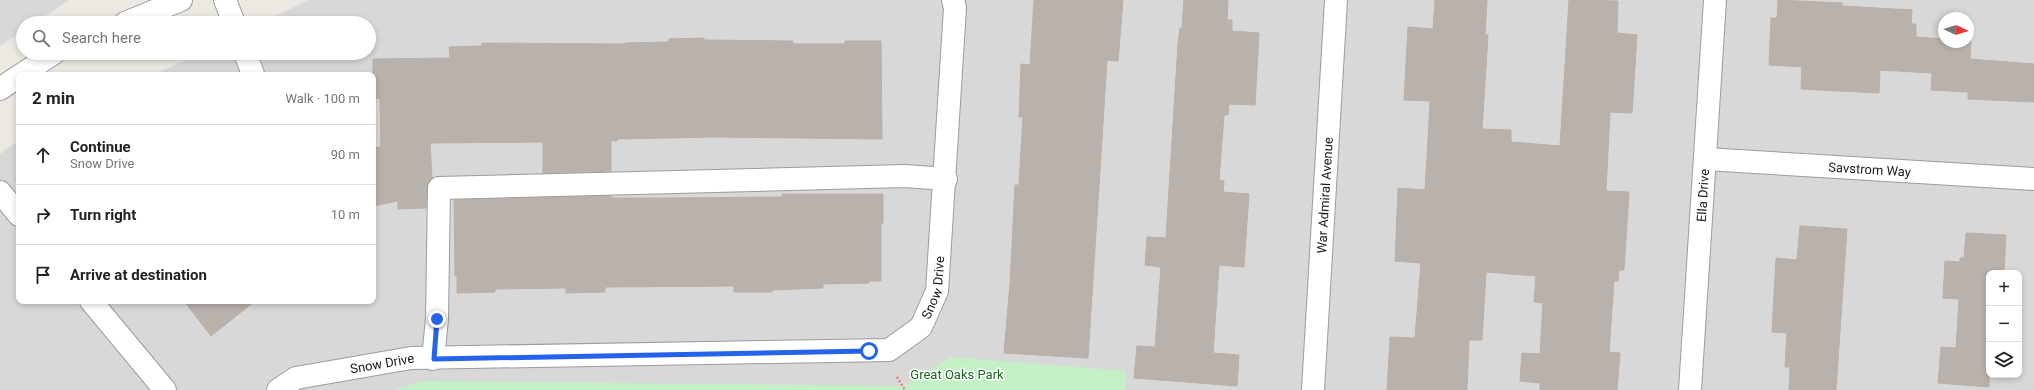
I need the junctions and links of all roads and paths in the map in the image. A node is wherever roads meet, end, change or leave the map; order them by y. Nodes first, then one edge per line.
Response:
1 (182, 0) edge
2 (225, 0) edge
3 (953, 0) edge
4 (1336, 0) edge
5 (1715, 0) edge
6 (142, 16) edge
7 (231, 16) edge
8 (44, 60) edge
9 (248, 60) edge
10 (26, 72) edge
11 (252, 72) edge
12 (16, 78) edge
13 (0, 88) edge
14 (1705, 159) junction
15 (946, 179) junction
16 (2034, 179) edge
17 (0, 192) edge
18 (16, 211) edge
19 (93, 304) edge
20 (434, 359) junction
21 (165, 390) edge
22 (278, 390) edge
23 (1312, 390) edge
24 (1690, 390) edge

1 - 6 street
2 - 7 street
3 - 15 street, Snow Drive
4 - 23 street, War Admiral Avenue
5 - 14 street, Ella Drive
8 - 10 street
9 - 11 street
12 - 13 street
14 - 16 street, Savstrom Way
14 - 24 street, Ella Drive
15 - 20 street, Snow Drive
15 - 20 street
17 - 18 street
19 - 21 street
20 - 22 street, Snow Drive

